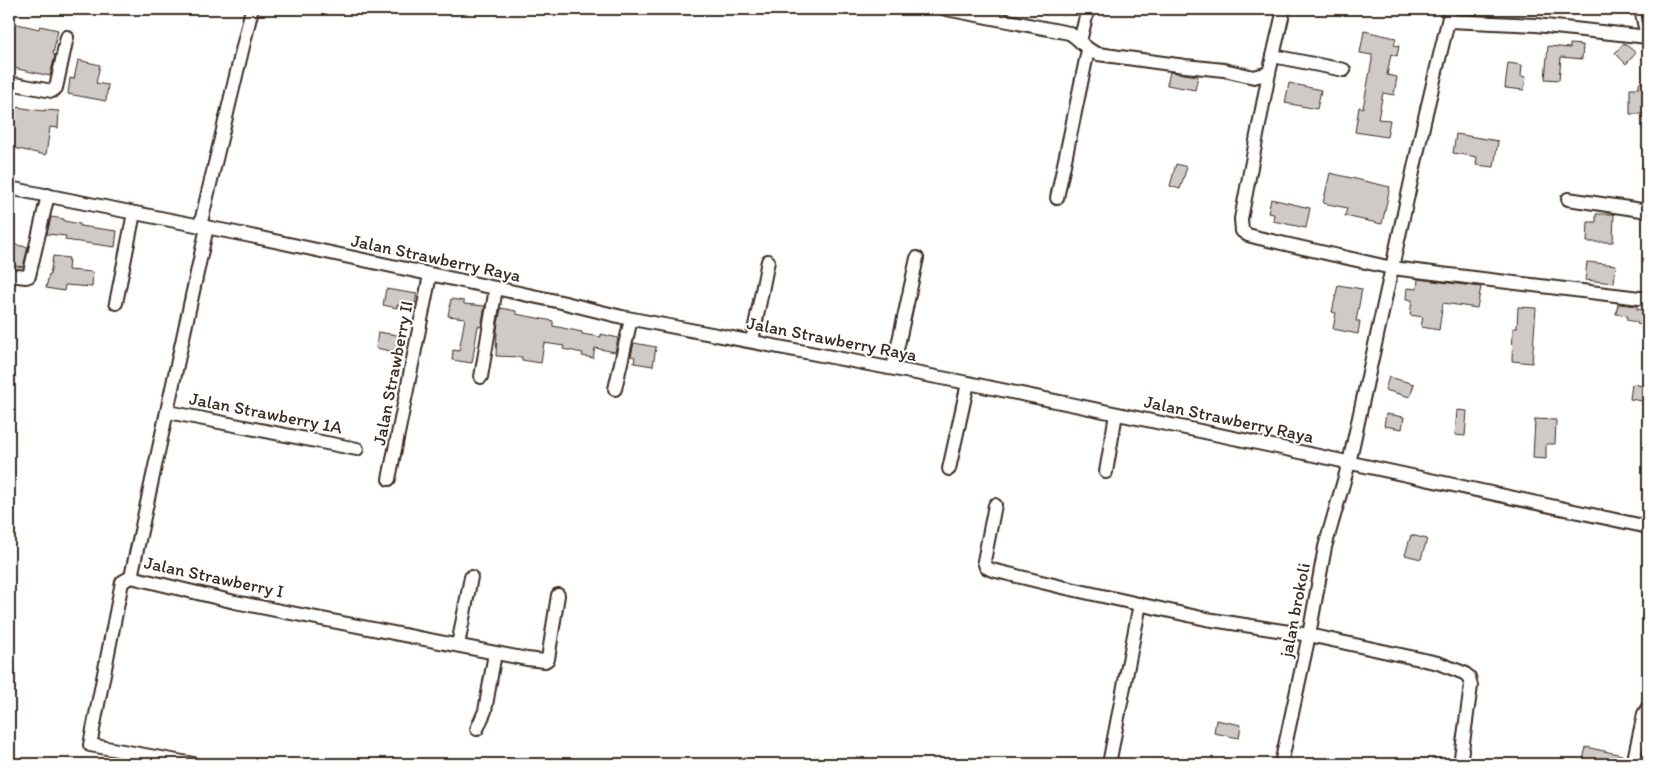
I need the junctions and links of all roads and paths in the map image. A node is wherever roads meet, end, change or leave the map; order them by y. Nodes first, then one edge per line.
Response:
1 (252, 9) edge
2 (946, 9) edge
3 (1088, 9) edge
4 (1284, 9) edge
5 (1641, 9) edge
6 (1450, 15) edge
7 (67, 37) dead end
8 (1647, 37) edge
9 (1084, 46) junction
10 (1273, 56) junction
11 (1344, 70) dead end
12 (1269, 73) junction
13 (9, 83) edge
14 (9, 188) edge
15 (48, 195) junction
16 (1057, 198) dead end
17 (1568, 200) dead end
18 (1648, 211) edge
19 (134, 213) junction
20 (204, 226) junction
21 (917, 258) dead end
22 (768, 261) dead end
23 (1392, 268) junction
24 (9, 275) edge
25 (430, 275) junction
26 (496, 288) junction
27 (1648, 299) edge
28 (116, 303) dead end
29 (631, 319) junction
30 (752, 342) junction
31 (893, 368) junction
32 (481, 377) dead end
33 (968, 383) junction
34 (615, 389) dead end
35 (168, 412) junction
36 (1116, 414) junction
37 (357, 450) dead end
38 (1349, 463) junction
39 (949, 469) dead end
40 (1106, 472) dead end
41 (389, 479) dead end
42 (995, 505) dead end
43 (1648, 527) edge
44 (131, 577) junction
45 (471, 577) dead end
46 (558, 595) dead end
47 (1140, 604) junction
48 (1309, 635) junction
49 (458, 645) junction
50 (495, 653) junction
51 (1648, 707) edge
52 (477, 729) dead end
53 (194, 764) edge
54 (1109, 764) edge
55 (1281, 764) edge
56 (1460, 764) edge
57 (1633, 764) edge

1 - 20 street, Jalan Strawberry I
2 - 9 street
3 - 9 street
4 - 10 street
5 - 8 street
6 - 8 street
6 - 23 street, jalan brokoli
7 - 13 street
9 - 12 street
9 - 16 street
10 - 11 street
10 - 12 street
12 - 23 street
14 - 15 street, Jalan Strawberry Raya
15 - 19 street, Jalan Strawberry Raya
15 - 24 street
17 - 18 street
19 - 20 street, Jalan Strawberry Raya
19 - 28 street
20 - 25 street, Jalan Strawberry Raya
20 - 35 street, Jalan Strawberry I
21 - 31 street
22 - 30 street
23 - 27 street
23 - 38 street, jalan brokoli
25 - 26 street, Jalan Strawberry Raya
25 - 41 street, Jalan Strawberry II
26 - 29 street, Jalan Strawberry Raya
26 - 32 street
29 - 30 street, Jalan Strawberry Raya
29 - 34 street
30 - 31 street, Jalan Strawberry Raya
31 - 33 street, Jalan Strawberry Raya
33 - 36 street, Jalan Strawberry Raya
33 - 39 street
35 - 37 street, Jalan Strawberry 1A
35 - 44 street, Jalan Strawberry I
36 - 38 street, Jalan Strawberry Raya
36 - 40 street
38 - 43 street, Jalan Strawberry Raya
38 - 48 street, jalan brokoli
42 - 47 street
44 - 49 street, Jalan Strawberry I
44 - 53 street
45 - 49 street
46 - 50 street, Jalan Strawberry I
47 - 48 street
47 - 54 street
48 - 55 street, jalan brokoli
48 - 56 street
49 - 50 street, Jalan Strawberry I
50 - 52 street
51 - 57 street

